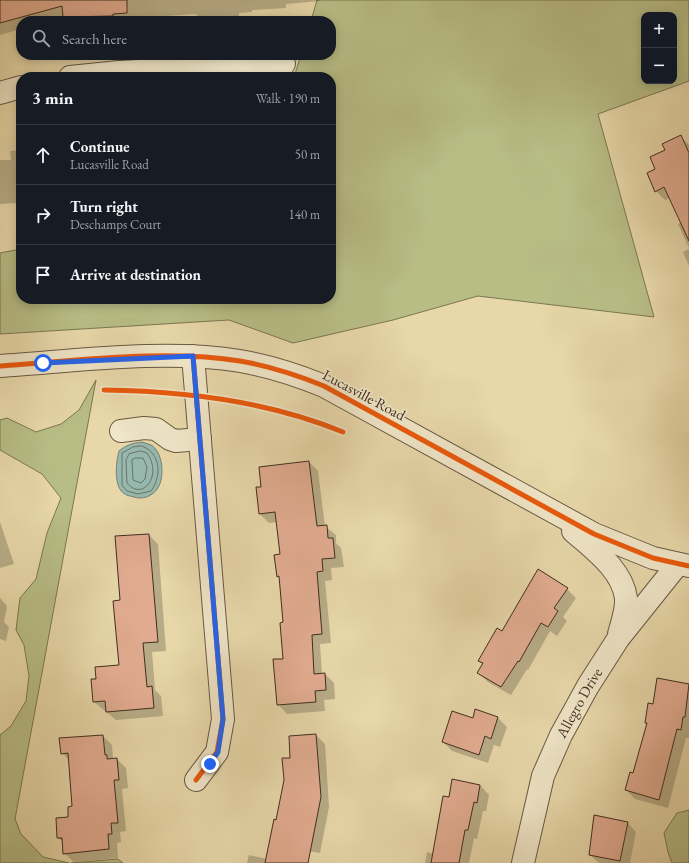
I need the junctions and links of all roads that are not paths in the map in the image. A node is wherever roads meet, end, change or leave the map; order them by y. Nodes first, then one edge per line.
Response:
1 (284, 64) dead end
2 (120, 72) edge
3 (16, 88) edge
4 (0, 93) edge
5 (193, 356) junction
6 (0, 366) edge
7 (121, 431) dead end
8 (200, 439) junction
9 (558, 516) junction
10 (683, 565) edge
11 (618, 639) junction
12 (196, 780) dead end
13 (523, 863) edge

1 - 2 street
3 - 4 street
5 - 6 street, Lucasville Road
5 - 8 street
5 - 9 street, Lucasville Road
7 - 8 street
8 - 12 street
9 - 10 street, Lucasville Road
9 - 11 street
10 - 11 street, Allegro Drive
11 - 13 street, Allegro Drive

